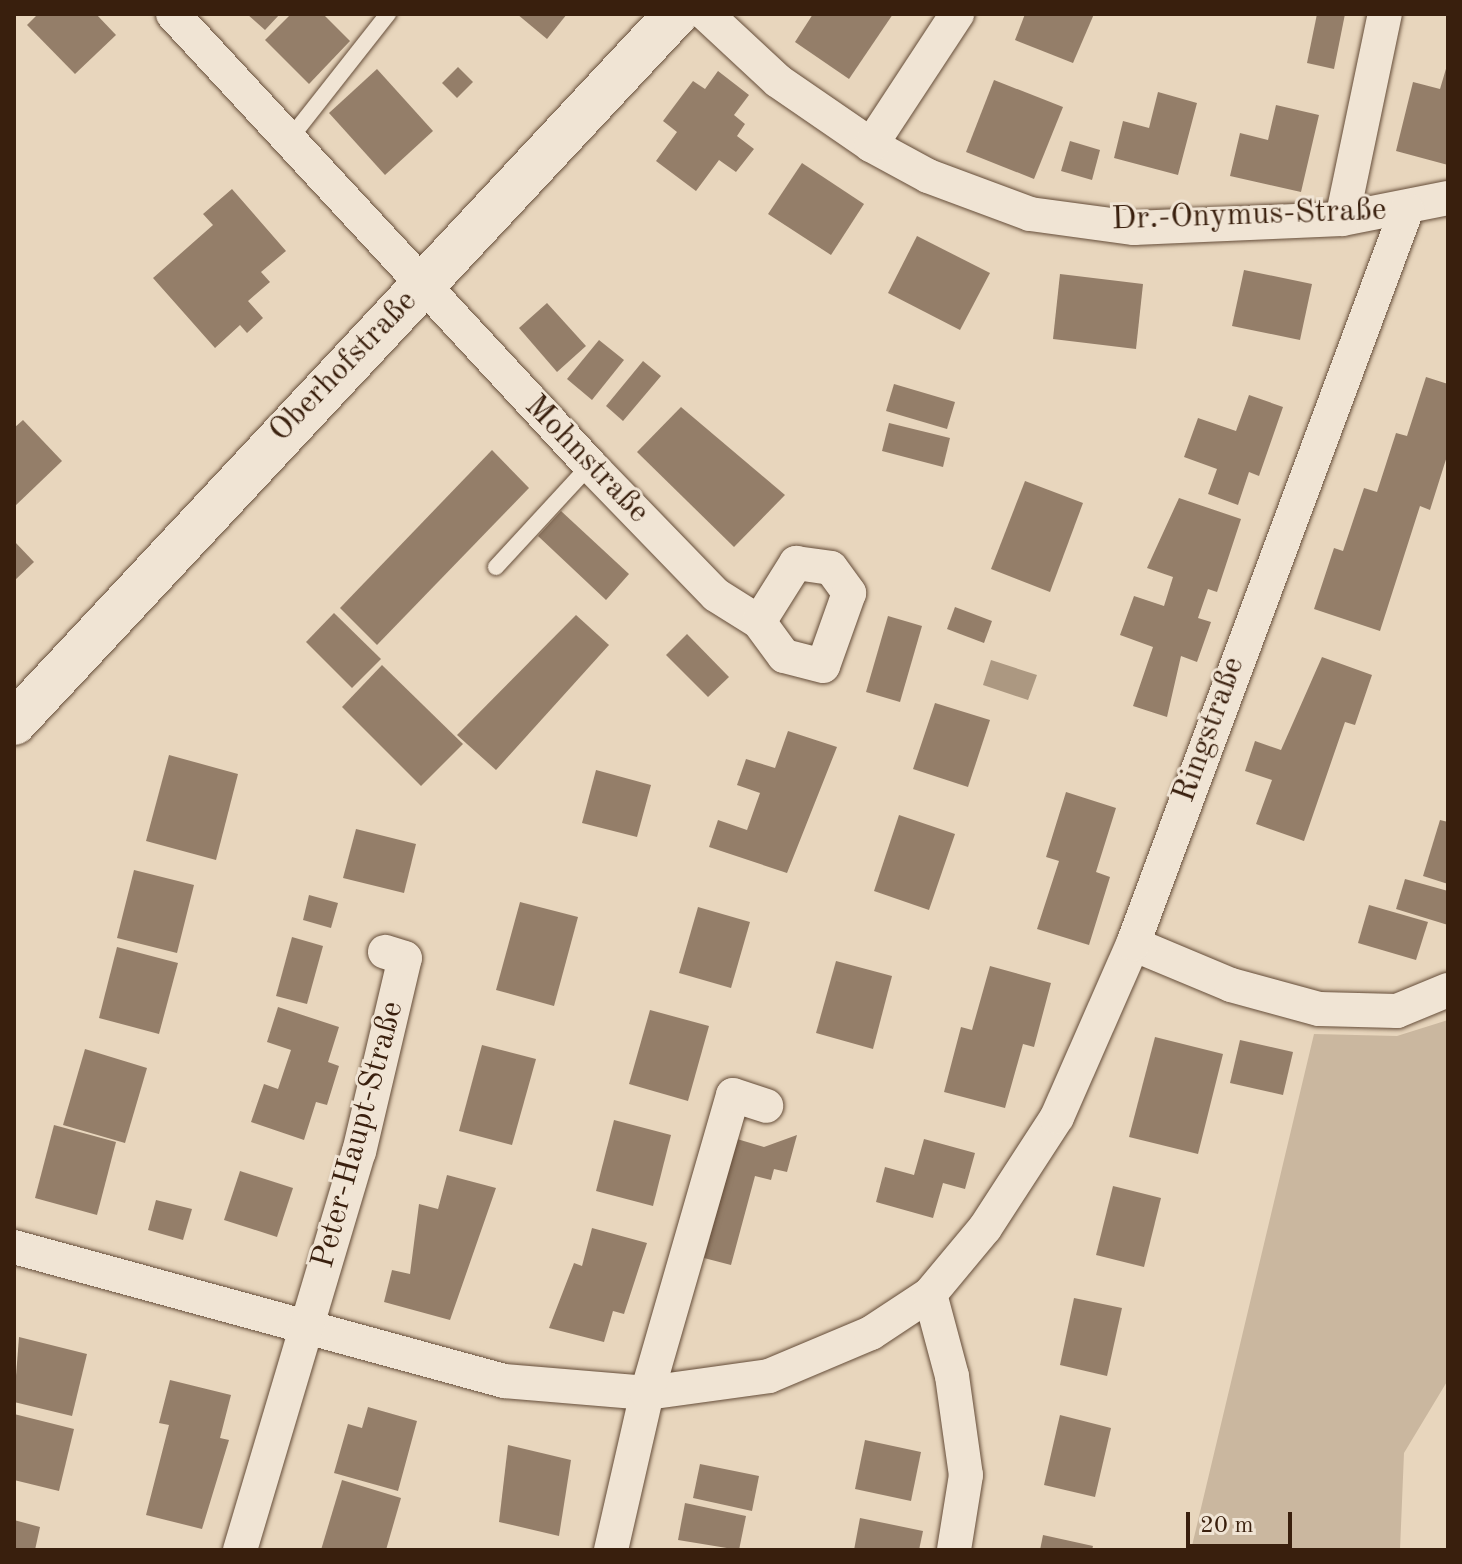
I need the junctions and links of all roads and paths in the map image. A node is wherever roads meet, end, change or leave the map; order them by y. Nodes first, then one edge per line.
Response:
1 (173, 14) edge
2 (388, 14) edge
3 (676, 14) edge
4 (706, 14) edge
5 (957, 14) edge
6 (1385, 14) edge
7 (288, 141) junction
8 (871, 145) junction
9 (1448, 198) edge
10 (1407, 209) junction
11 (1342, 219) junction
12 (420, 288) junction
13 (590, 465) junction
14 (496, 567) dead end
15 (759, 622) dead end
16 (14, 723) edge
17 (1133, 944) junction
18 (385, 952) dead end
19 (1448, 990) edge
20 (766, 1106) dead end
21 (14, 1247) edge
22 (930, 1294) junction
23 (305, 1332) junction
24 (647, 1393) junction
25 (240, 1550) edge
26 (611, 1550) edge
27 (954, 1550) edge

1 - 7 street, Mohnstraße
2 - 7 lane
3 - 12 street, Oberhofstraße
4 - 8 street, Dr.-Onymus-Straße
5 - 8 street
6 - 11 street
7 - 12 street, Mohnstraße
8 - 11 street, Dr.-Onymus-Straße
9 - 10 street, Dr.-Onymus-Straße
10 - 11 street, Dr.-Onymus-Straße
10 - 17 street, Ringstraße
12 - 13 street, Mohnstraße
12 - 16 street, Oberhofstraße
13 - 14 lane
13 - 15 street, Mohnstraße
17 - 19 street
17 - 22 street
18 - 23 street, Peter-Haupt-Straße
20 - 24 street
21 - 23 street
22 - 24 street
22 - 27 street
23 - 24 street
23 - 25 street, Peter-Haupt-Straße
24 - 26 street

